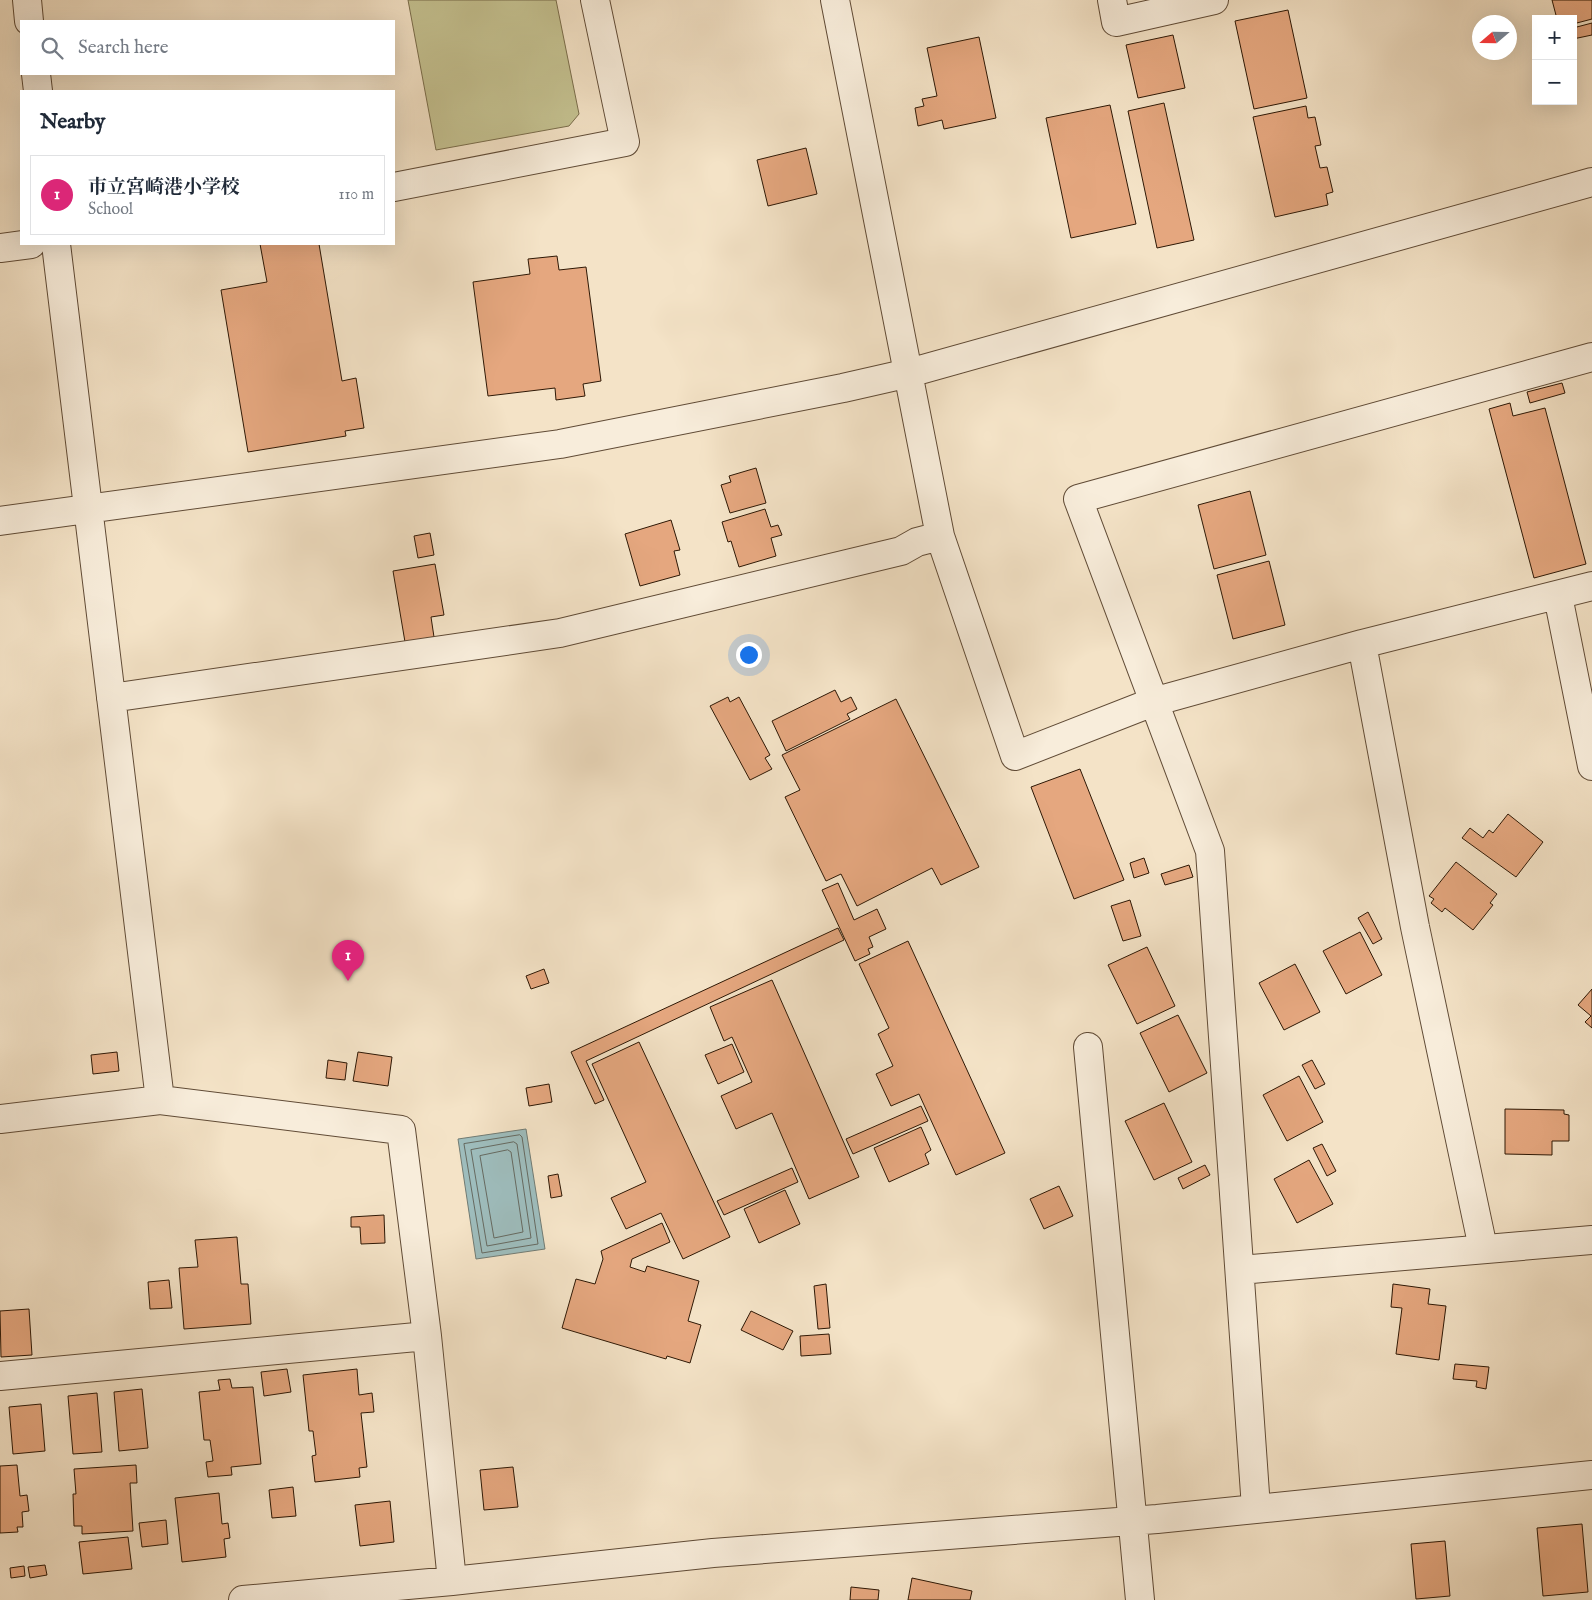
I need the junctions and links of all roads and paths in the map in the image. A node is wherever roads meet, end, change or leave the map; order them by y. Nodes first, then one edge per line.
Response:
1 (27, 0) edge
2 (595, 0) edge
3 (834, 0) edge
4 (1112, 0) edge
5 (1214, 0) edge
6 (29, 20) edge
7 (36, 75) edge
8 (38, 90) edge
9 (1592, 182) edge
10 (395, 187) edge
11 (23, 245) edge
12 (56, 245) edge
13 (0, 248) edge
14 (1592, 357) edge
15 (909, 373) junction
16 (88, 509) junction
17 (0, 521) edge
18 (940, 536) junction
19 (1592, 586) edge
20 (1558, 596) junction
21 (1362, 644) junction
22 (111, 698) junction
23 (1153, 702) junction
24 (1592, 766) edge
25 (1088, 1047) dead end
26 (160, 1100) junction
27 (0, 1119) edge
28 (1592, 1240) edge
29 (1483, 1248) junction
30 (1240, 1270) junction
31 (427, 1336) junction
32 (0, 1376) edge
33 (1592, 1475) edge
34 (1256, 1508) junction
35 (1132, 1521) junction
36 (452, 1581) junction
37 (243, 1600) edge
38 (1140, 1600) edge

1 - 6 street
2 - 10 street
3 - 15 street
4 - 5 street
7 - 8 street
9 - 15 street
11 - 13 street
12 - 16 street
14 - 23 street
15 - 16 street
15 - 18 street
16 - 17 street
16 - 22 street
18 - 22 street
18 - 23 street
19 - 20 street
20 - 21 street
20 - 24 street
21 - 23 street
21 - 29 street
22 - 26 street
23 - 30 street
25 - 35 street
26 - 27 street
26 - 31 street
28 - 29 street
29 - 30 street
30 - 34 street
31 - 32 street
31 - 36 street
33 - 34 street
34 - 35 street
35 - 36 street
35 - 38 street
36 - 37 street

